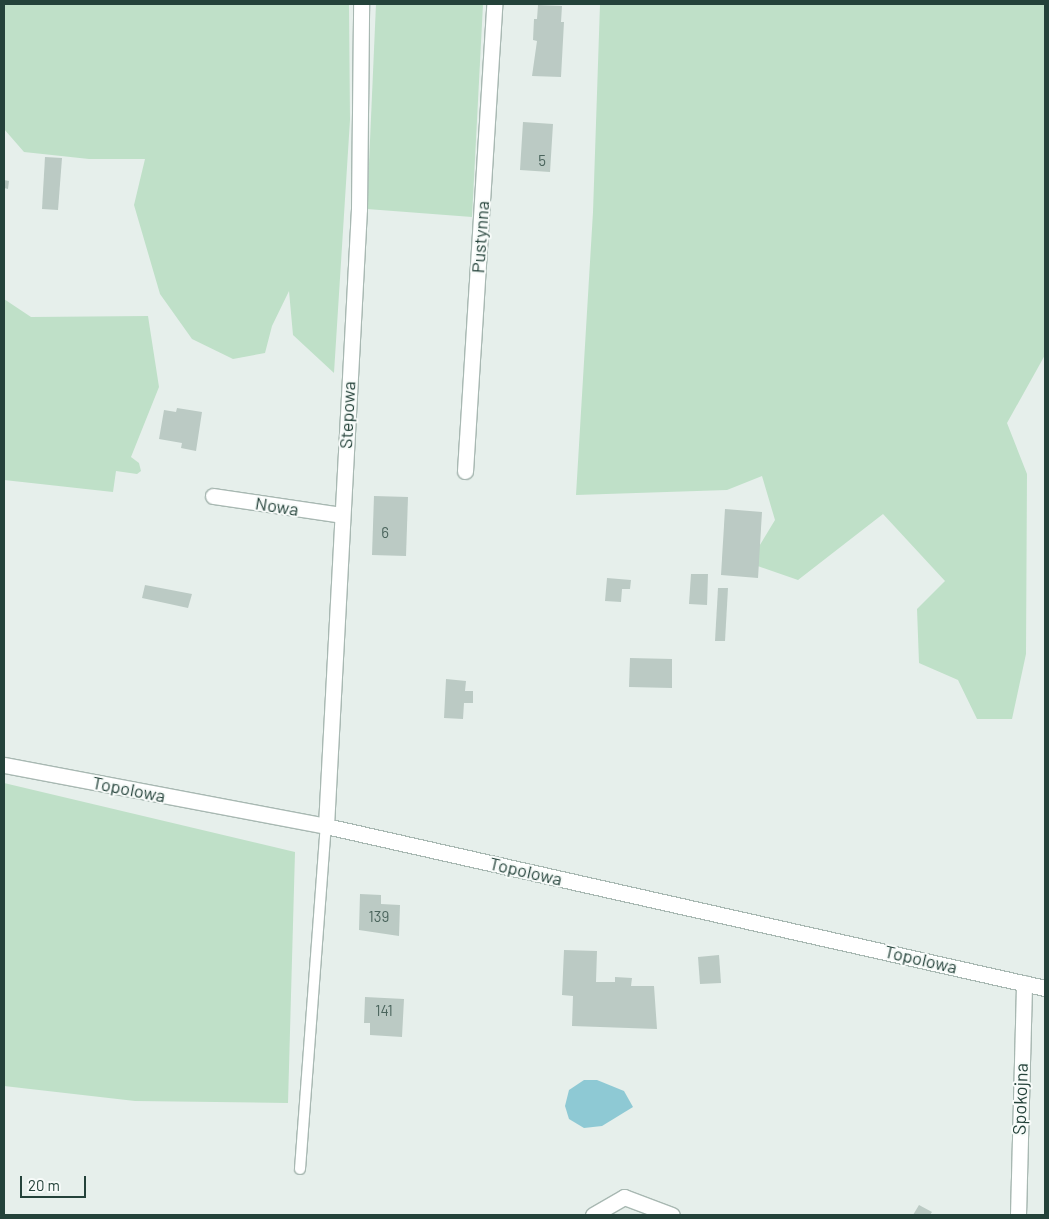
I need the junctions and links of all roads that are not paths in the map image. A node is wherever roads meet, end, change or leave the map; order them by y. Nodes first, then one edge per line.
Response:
1 (361, 4) edge
2 (494, 4) edge
3 (465, 470) dead end
4 (213, 496) dead end
5 (341, 515) junction
6 (4, 765) edge
7 (326, 826) junction
8 (1024, 983) junction
9 (1045, 988) edge
10 (300, 1169) dead end
11 (593, 1215) edge
12 (672, 1215) edge
13 (1018, 1215) edge

1 - 5 street, Stepowa
2 - 3 street, Pustynna
4 - 5 street, Nowa
5 - 7 street, Stepowa
6 - 7 street, Topolowa
7 - 8 street, Topolowa
7 - 10 lane
8 - 9 street, Topolowa
8 - 13 street, Spokojna
11 - 12 street

